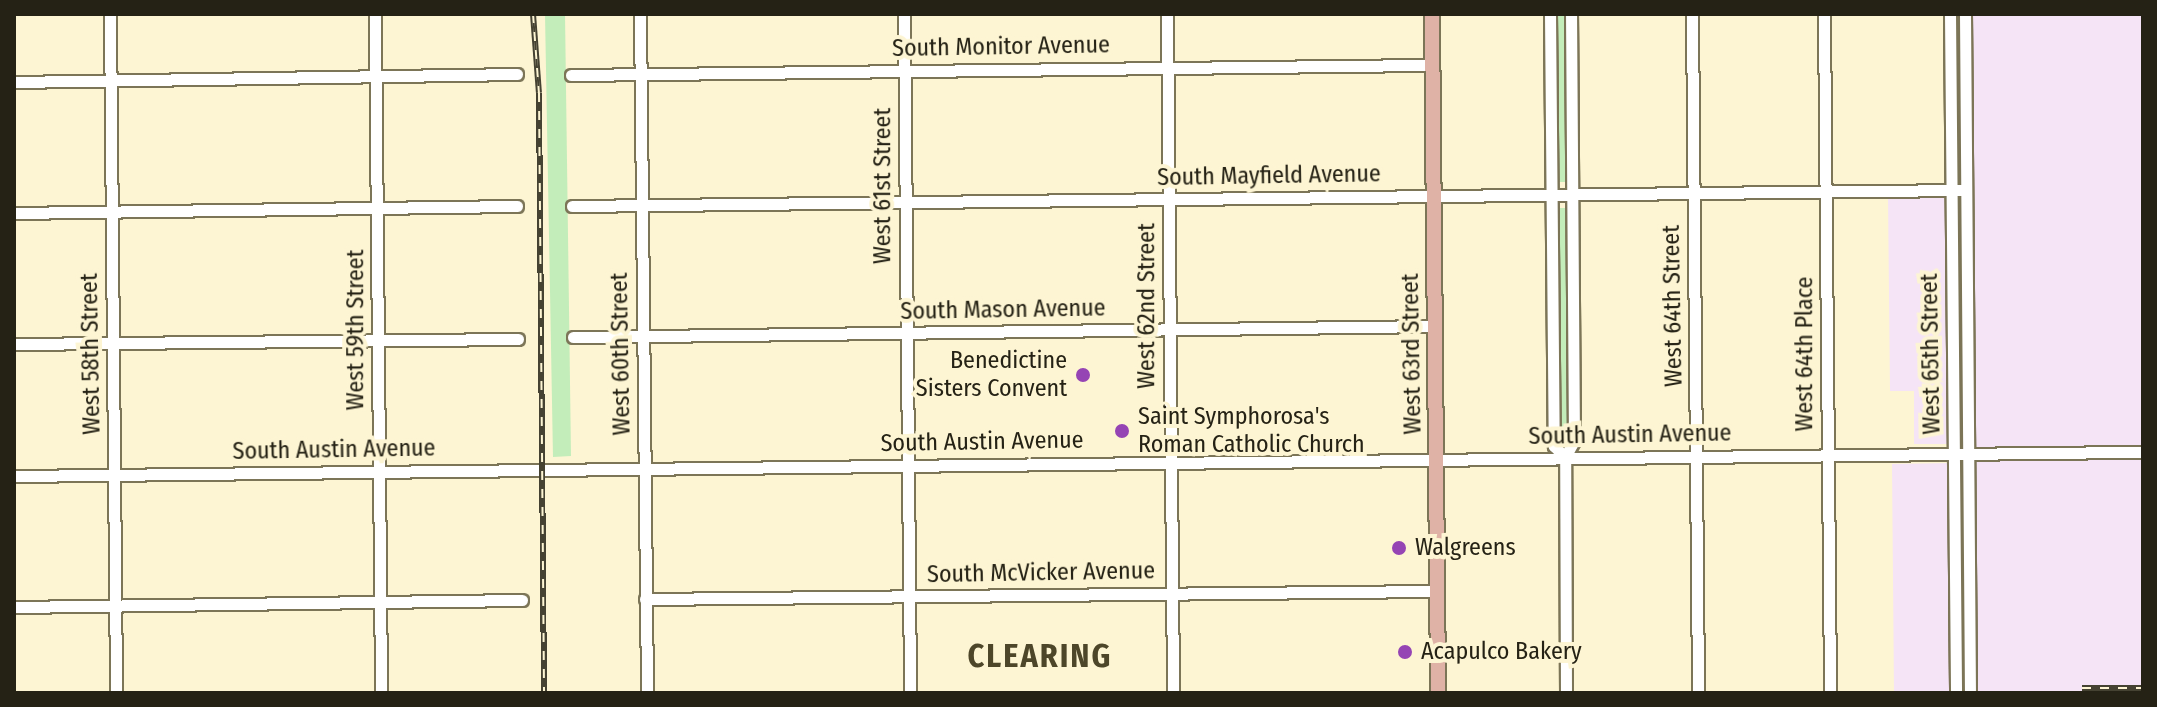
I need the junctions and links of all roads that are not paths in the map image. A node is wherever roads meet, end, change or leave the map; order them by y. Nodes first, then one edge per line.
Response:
1 (110, 14) edge
2 (375, 14) edge
3 (640, 14) edge
4 (904, 14) edge
5 (1167, 14) edge
6 (1432, 14) edge
7 (1550, 14) edge
8 (1571, 14) edge
9 (1692, 14) edge
10 (1824, 14) edge
11 (1950, 14) edge
12 (1965, 14) edge
13 (1432, 65) junction
14 (1167, 67) junction
15 (904, 70) junction
16 (640, 73) junction
17 (517, 74) dead end
18 (571, 75) dead end
19 (376, 77) junction
20 (111, 81) junction
21 (14, 82) edge
22 (1952, 190) junction
23 (1966, 190) junction
24 (1826, 192) junction
25 (1694, 193) junction
26 (1552, 195) junction
27 (1573, 195) junction
28 (1433, 196) junction
29 (1169, 199) junction
30 (906, 203) junction
31 (517, 206) dead end
32 (572, 206) dead end
33 (641, 206) junction
34 (377, 208) junction
35 (112, 212) junction
36 (14, 213) edge
37 (1434, 326) junction
38 (1170, 330) junction
39 (907, 333) junction
40 (573, 337) dead end
41 (643, 337) junction
42 (518, 339) dead end
43 (378, 340) junction
44 (113, 343) junction
45 (14, 344) edge
46 (2143, 452) edge
47 (1954, 453) junction
48 (1969, 453) junction
49 (1828, 454) junction
50 (1696, 456) junction
51 (1565, 457) junction
52 (1435, 459) junction
53 (1171, 462) junction
54 (908, 465) junction
55 (644, 468) junction
56 (379, 472) junction
57 (114, 475) junction
58 (14, 476) edge
59 (1437, 591) junction
60 (1172, 593) junction
61 (909, 596) junction
62 (645, 599) junction
63 (522, 600) dead end
64 (380, 602) junction
65 (116, 605) junction
66 (14, 607) edge
67 (1955, 644) junction
68 (1969, 644) junction
69 (116, 693) edge
70 (381, 693) edge
71 (647, 693) edge
72 (910, 693) edge
73 (1173, 693) edge
74 (1438, 693) edge
75 (1566, 693) edge
76 (1698, 693) edge
77 (1830, 693) edge
78 (1956, 693) edge
79 (1970, 693) edge

1 - 20 street, West 58th Street
2 - 19 street, West 59th Street
3 - 16 street, West 60th Street
4 - 15 street, West 61st Street
5 - 14 street, West 62nd Street
6 - 13 main road, West 63rd Street
7 - 26 street
8 - 27 street
9 - 25 street, West 64th Street
10 - 24 street, West 64th Place
11 - 22 street, West 65th Street
12 - 23 street, West 65th Street
13 - 14 street, South Monitor Avenue
13 - 28 main road, West 63rd Street
14 - 15 street, South Monitor Avenue
14 - 29 street, West 62nd Street
15 - 16 street, South Monitor Avenue
15 - 30 street, West 61st Street
16 - 18 street, South Monitor Avenue
16 - 33 street, West 60th Street
17 - 19 street
19 - 20 street
19 - 34 street, West 59th Street
20 - 21 street
20 - 35 street, West 58th Street
22 - 23 street, South Mayfield Avenue
22 - 24 street, South Mayfield Avenue
22 - 47 street, West 65th Street
23 - 48 street, West 65th Street
24 - 25 street, South Mayfield Avenue
24 - 49 street, West 64th Place
25 - 27 street, South Mayfield Avenue
25 - 50 street, West 64th Street
26 - 27 street, South Mayfield Avenue
26 - 28 street, South Mayfield Avenue
26 - 51 street
27 - 51 street
28 - 29 street, South Mayfield Avenue
28 - 37 main road, West 63rd Street
29 - 30 street, South Mayfield Avenue
29 - 38 street, West 62nd Street
30 - 33 street, South Mayfield Avenue
30 - 39 street, West 61st Street
31 - 34 street
32 - 33 street, South Mayfield Avenue
33 - 41 street, West 60th Street
34 - 35 street
34 - 43 street, West 59th Street
35 - 36 street
35 - 44 street, West 58th Street
37 - 38 street, South Mason Avenue
37 - 52 main road, West 63rd Street
38 - 39 street, South Mason Avenue
38 - 53 street, West 62nd Street
39 - 41 street, South Mason Avenue
39 - 54 street, West 61st Street
40 - 41 street, South Mason Avenue
41 - 55 street, West 60th Street
42 - 43 street
43 - 44 street
43 - 56 street, West 59th Street
44 - 45 street
44 - 57 street, West 58th Street
46 - 48 street, South Austin Avenue
47 - 48 street, South Austin Avenue
47 - 49 street, South Austin Avenue
47 - 67 street, West 65th Street
48 - 68 street, West 65th Street
49 - 50 street, South Austin Avenue
49 - 77 street, West 64th Place
50 - 51 street, South Austin Avenue
50 - 76 street, West 64th Street
51 - 52 street, South Austin Avenue
51 - 75 street
52 - 53 street, South Austin Avenue
52 - 59 main road, West 63rd Street
53 - 54 street, South Austin Avenue
53 - 60 street, West 62nd Street
54 - 55 street, South Austin Avenue
54 - 61 street, West 61st Street
55 - 56 street, South Austin Avenue
55 - 62 street, West 60th Street
56 - 57 street, South Austin Avenue
56 - 64 street, West 59th Street
57 - 58 street, South Austin Avenue
57 - 65 street, West 58th Street
59 - 60 street, South McVicker Avenue
59 - 74 main road, West 63rd Street
60 - 61 street, South McVicker Avenue
60 - 73 street, West 62nd Street
61 - 62 street, South McVicker Avenue
61 - 72 street, West 61st Street
62 - 71 street, West 60th Street
63 - 64 street
64 - 65 street
64 - 70 street, West 59th Street
65 - 66 street
65 - 69 street, West 58th Street
67 - 68 street
67 - 78 street, West 65th Street
68 - 79 street, West 65th Street

